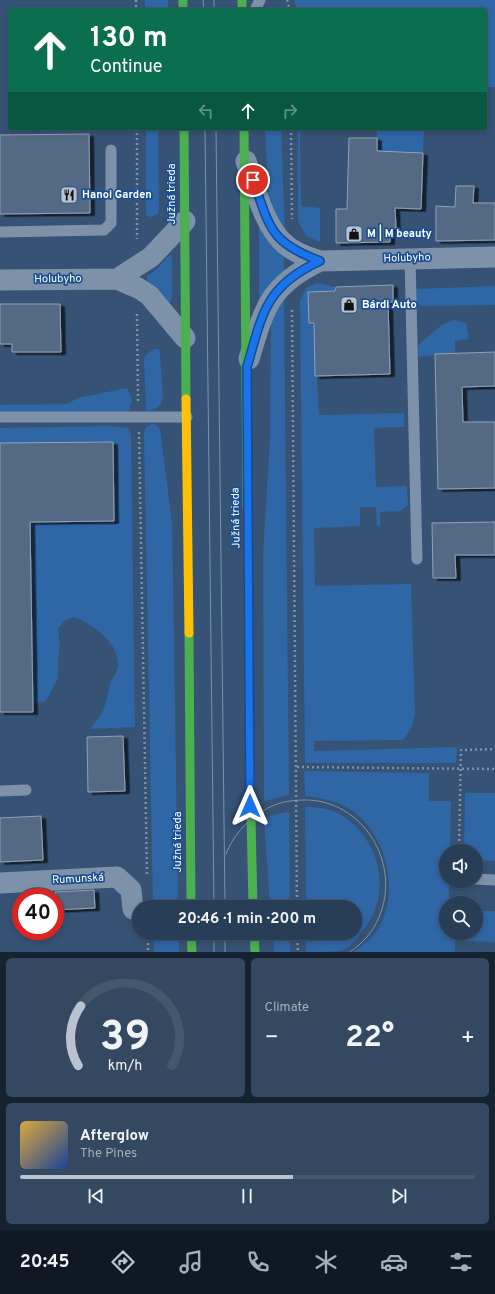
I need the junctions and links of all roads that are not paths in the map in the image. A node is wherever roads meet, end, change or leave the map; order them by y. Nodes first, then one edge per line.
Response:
1 (184, 130) edge
2 (244, 130) edge
3 (111, 150) dead end
4 (244, 156) junction
5 (185, 221) junction
6 (0, 232) edge
7 (495, 257) edge
8 (410, 258) junction
9 (320, 261) junction
10 (117, 279) junction
11 (0, 280) edge
12 (185, 338) junction
13 (247, 367) junction
14 (0, 417) edge
15 (187, 417) junction
16 (417, 558) dead end
17 (26, 790) dead end
18 (0, 791) edge
19 (483, 879) edge
20 (495, 880) edge
21 (0, 883) edge
22 (132, 900) edge
23 (191, 900) edge
24 (253, 900) edge
25 (192, 940) edge
26 (254, 940) edge
27 (192, 952) edge
28 (255, 952) edge

1 - 5 street, Južná trieda
2 - 4 street, Južná trieda
3 - 6 lane
4 - 9 street
4 - 13 street, Južná trieda
5 - 10 street
5 - 12 street, Južná trieda
7 - 8 street, Holubyho
8 - 9 street, Holubyho
8 - 16 lane
9 - 13 street
10 - 11 street, Holubyho
10 - 12 street
12 - 15 street, Južná trieda
13 - 24 street, Južná trieda
14 - 15 lane
15 - 23 street, Južná trieda
17 - 18 lane
19 - 20 lane
21 - 22 street, Rumunská
25 - 27 street
26 - 28 street

